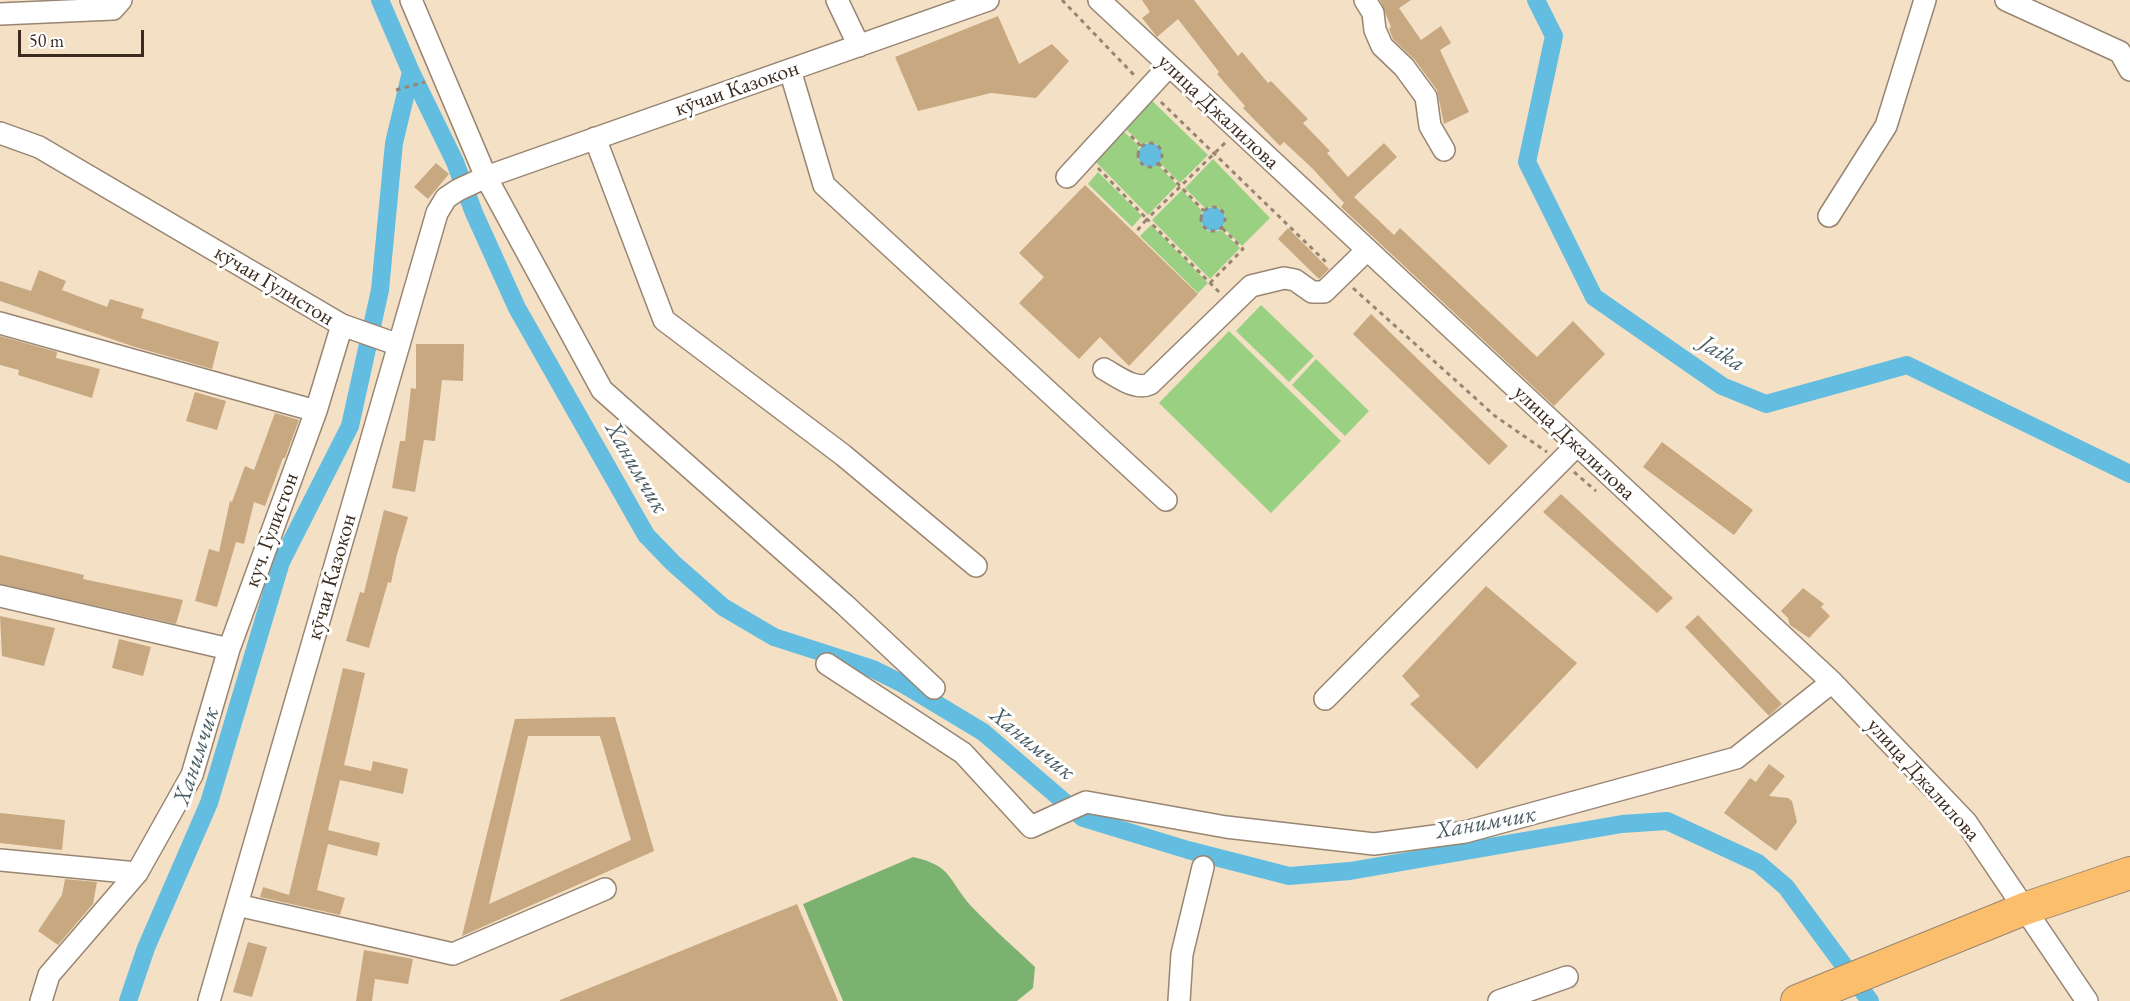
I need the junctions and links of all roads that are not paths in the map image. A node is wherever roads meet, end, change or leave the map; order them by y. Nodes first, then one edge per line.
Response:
1 (121, 0) edge
2 (411, 0) edge
3 (837, 0) edge
4 (988, 0) edge
5 (1099, 0) edge
6 (1365, 0) edge
7 (1925, 0) edge
8 (2006, 0) edge
9 (0, 14) edge
10 (859, 46) junction
11 (2126, 57) edge
12 (1169, 66) junction
13 (790, 70) junction
14 (0, 133) edge
15 (595, 138) junction
16 (1444, 150) dead end
17 (1067, 177) dead end
18 (472, 183) junction
19 (1829, 216) dead end
20 (1367, 250) junction
21 (0, 322) edge
22 (342, 325) junction
23 (399, 345) junction
24 (1104, 369) dead end
25 (316, 411) junction
26 (1576, 446) junction
27 (1166, 500) dead end
28 (976, 566) dead end
29 (0, 596) edge
30 (229, 650) junction
31 (827, 664) dead end
32 (1832, 682) junction
33 (934, 688) dead end
34 (1324, 699) dead end
35 (0, 860) edge
36 (1203, 867) dead end
37 (137, 873) junction
38 (2130, 873) edge
39 (605, 890) dead end
40 (237, 905) junction
41 (2024, 909) junction
42 (1567, 977) dead end
43 (1808, 996) edge
44 (41, 1001) edge
45 (209, 1001) edge
46 (1179, 1001) edge
47 (1499, 1001) edge
48 (2087, 1001) edge

1 - 9 street
2 - 18 street
3 - 10 street
4 - 10 street, кӯчаи Казокон
5 - 12 street, улица Джалилова
6 - 16 street
7 - 19 street
8 - 11 street
10 - 13 street, кӯчаи Казокон
12 - 17 street
12 - 20 street, улица Джалилова
13 - 15 street, кӯчаи Казокон
13 - 27 street
14 - 22 street, кӯчаи Гулистон
15 - 18 street, кӯчаи Казокон
15 - 28 street
18 - 23 street, кӯчаи Казокон
18 - 33 street
20 - 24 street
20 - 26 street, улица Джалилова
21 - 25 street
22 - 23 street
22 - 25 street, кӯчаи Гулистон
23 - 40 street, кӯчаи Казокон
25 - 30 street, куч. Гулистон
26 - 32 street, улица Джалилова
26 - 34 street
29 - 30 street
30 - 37 street
31 - 32 street
32 - 41 street, улица Джалилова
35 - 37 street
36 - 46 street
37 - 44 street
38 - 41 highway
39 - 40 street
40 - 45 street, кӯчаи Казокон
41 - 43 highway
41 - 48 street, улица Джалилова
42 - 47 street

